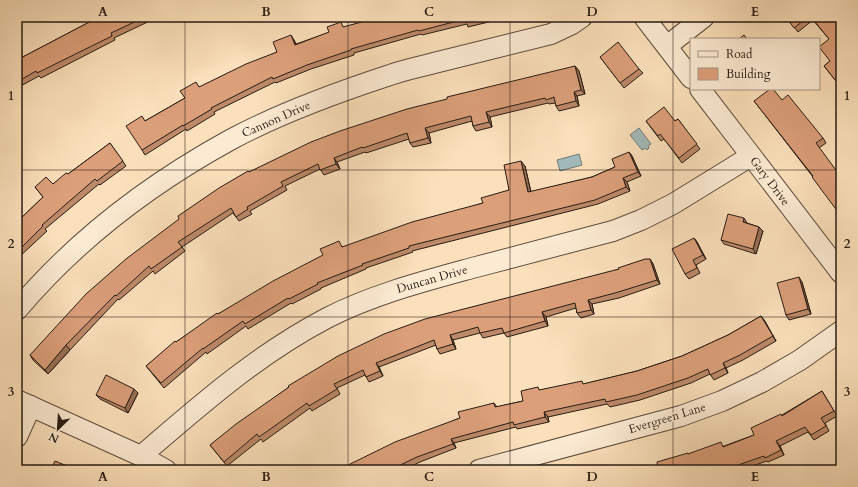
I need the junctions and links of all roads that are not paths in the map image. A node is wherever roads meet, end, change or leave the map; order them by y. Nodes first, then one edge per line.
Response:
1 (582, 17) edge
2 (644, 17) edge
3 (704, 17) edge
4 (667, 46) junction
5 (690, 77) edge
6 (701, 90) edge
7 (751, 156) junction
8 (841, 273) edge
9 (17, 310) edge
10 (841, 331) edge
11 (24, 403) edge
12 (17, 437) edge
13 (141, 456) junction
14 (166, 470) edge
15 (479, 470) edge

1 - 9 street, Cannon Drive
2 - 4 street
3 - 4 street
4 - 5 street
6 - 7 street, Gary Drive
7 - 8 street, Gary Drive
7 - 13 street, Duncan Drive
10 - 15 street, Evergreen Lane
11 - 12 street
11 - 13 street
13 - 14 street

